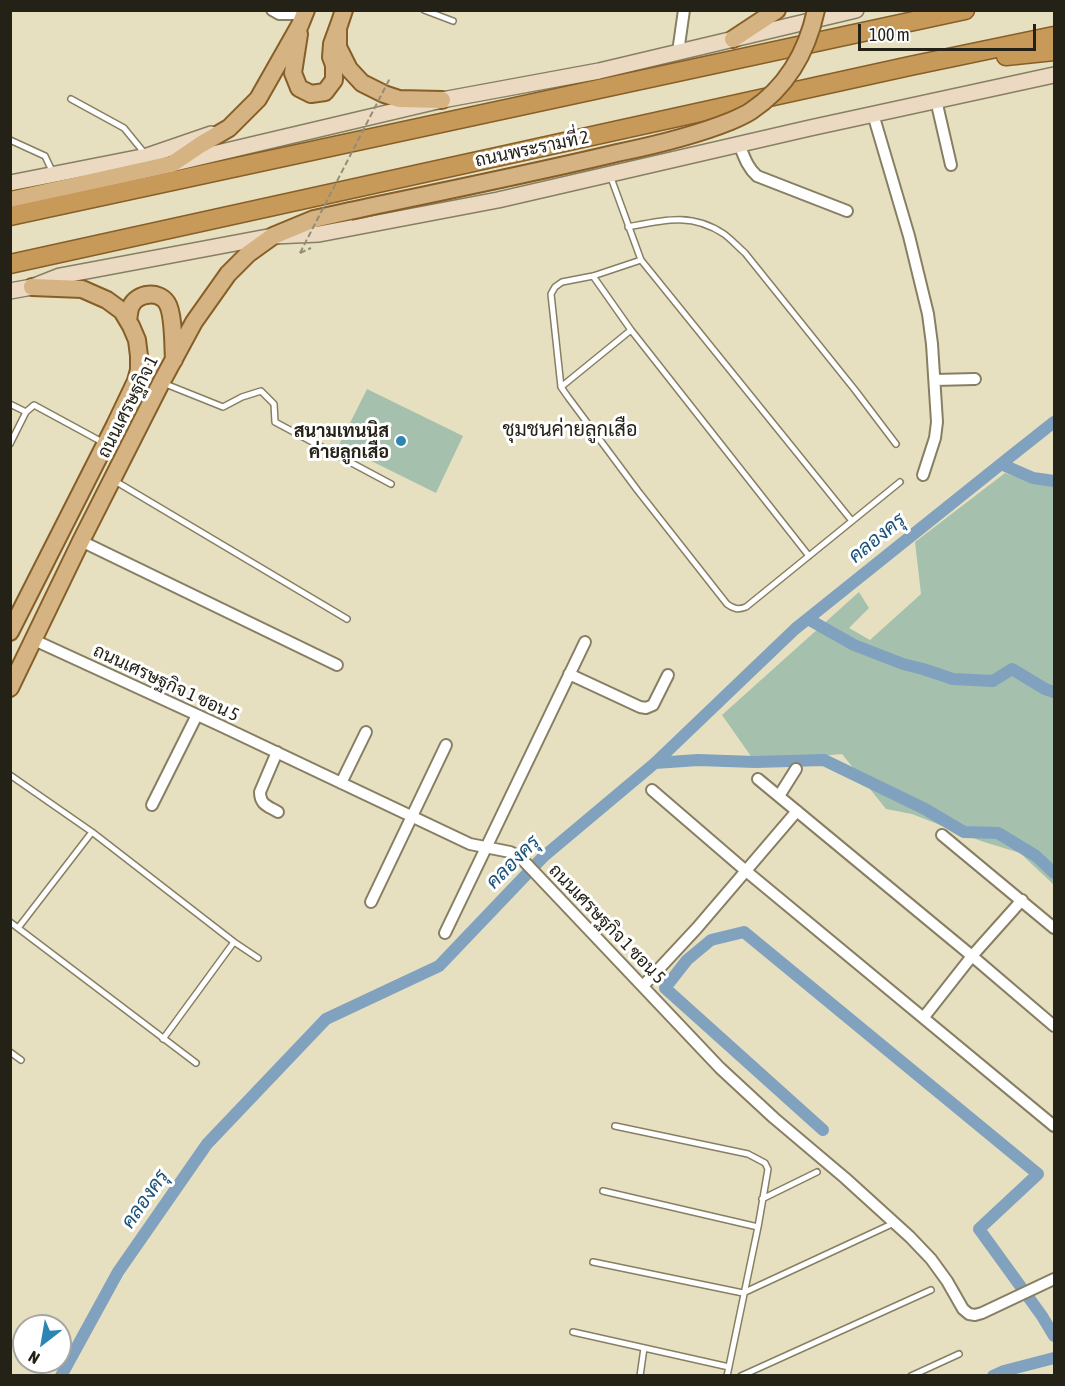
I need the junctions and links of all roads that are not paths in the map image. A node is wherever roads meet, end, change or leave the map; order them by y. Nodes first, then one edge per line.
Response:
1 (272, 10) edge
2 (424, 10) edge
3 (684, 10) edge
4 (777, 10) edge
5 (816, 10) edge
6 (856, 10) edge
7 (948, 10) edge
8 (965, 10) edge
9 (304, 15) edge
10 (342, 16) edge
11 (927, 19) junction
12 (453, 21) dead end
13 (1054, 36) edge
14 (733, 39) junction
15 (1054, 51) edge
16 (678, 52) junction
17 (910, 66) junction
18 (1054, 75) edge
19 (71, 99) dead end
20 (442, 100) junction
21 (936, 100) junction
22 (873, 114) junction
23 (229, 128) junction
24 (10, 140) edge
25 (739, 144) junction
26 (147, 156) junction
27 (172, 164) junction
28 (951, 165) dead end
29 (610, 174) junction
30 (10, 183) edge
31 (53, 183) junction
32 (10, 200) edge
33 (847, 211) dead end
34 (10, 216) edge
35 (628, 227) junction
36 (273, 236) junction
37 (641, 260) junction
38 (10, 264) edge
39 (593, 276) junction
40 (32, 287) junction
41 (10, 291) edge
42 (128, 320) junction
43 (631, 330) junction
44 (174, 360) junction
45 (975, 379) dead end
46 (934, 380) junction
47 (161, 383) junction
48 (561, 387) junction
49 (10, 404) edge
50 (26, 412) junction
51 (10, 444) edge
52 (106, 444) junction
53 (896, 444) dead end
54 (923, 475) dead end
55 (113, 480) junction
56 (900, 482) dead end
57 (391, 484) dead end
58 (852, 521) junction
59 (81, 541) junction
60 (809, 556) junction
61 (347, 619) dead end
62 (10, 632) edge
63 (34, 640) junction
64 (585, 642) dead end
65 (337, 665) dead end
66 (569, 674) junction
67 (668, 675) dead end
68 (10, 688) edge
69 (197, 715) junction
70 (366, 732) dead end
71 (447, 745) dead end
72 (277, 752) junction
73 (796, 769) dead end
74 (10, 775) edge
75 (758, 779) dead end
76 (341, 783) junction
77 (652, 790) dead end
78 (779, 796) junction
79 (152, 805) dead end
80 (278, 812) dead end
81 (797, 812) junction
82 (412, 816) junction
83 (92, 832) junction
84 (942, 835) dead end
85 (485, 847) junction
86 (746, 871) junction
87 (1022, 900) junction
88 (371, 902) dead end
89 (10, 922) edge
90 (18, 928) junction
91 (1054, 928) edge
92 (445, 933) dead end
93 (234, 942) junction
94 (972, 956) junction
95 (258, 958) dead end
96 (643, 986) junction
97 (924, 1017) junction
98 (1054, 1026) edge
99 (163, 1039) junction
100 (10, 1052) edge
101 (21, 1060) dead end
102 (196, 1063) dead end
103 (615, 1126) dead end
104 (1054, 1126) edge
105 (817, 1172) dead end
106 (603, 1191) dead end
107 (762, 1199) junction
108 (896, 1222) junction
109 (758, 1227) junction
110 (593, 1262) dead end
111 (1054, 1279) edge
112 (931, 1290) dead end
113 (743, 1293) junction
114 (573, 1332) dead end
115 (644, 1348) junction
116 (959, 1354) dead end
117 (729, 1367) junction
118 (640, 1376) edge
119 (727, 1376) edge
120 (741, 1376) edge
121 (911, 1376) edge

1 - 9 street
2 - 12 lane
3 - 16 street
4 - 14 main road
5 - 36 main road, ถนนเศรษฐกิจ 1, bridge
6 - 14 main road
7 - 11 highway
8 - 11 highway
9 - 10 main road
9 - 23 main road
10 - 20 main road
11 - 34 highway
13 - 17 highway, ถนนพระรามที่ 2
14 - 16 main road
15 - 17 highway
16 - 20 main road
17 - 38 highway, ถนนพระรามที่ 2
18 - 21 main road
19 - 26 lane
20 - 27 main road
21 - 22 main road
21 - 28 street
22 - 25 main road
22 - 46 street
23 - 26 main road
23 - 27 main road
24 - 31 lane
25 - 29 main road
25 - 33 street
26 - 31 main road
27 - 31 main road
29 - 35 lane
29 - 36 main road
30 - 31 main road
31 - 32 main road
35 - 37 lane
35 - 53 lane
36 - 40 main road
36 - 44 main road, ถนนเศรษฐกิจ 1
37 - 39 lane
37 - 58 lane
39 - 43 lane
39 - 48 lane
40 - 41 main road
40 - 42 main road, ถนนเศรษฐกิจ 1
42 - 44 main road
42 - 52 main road, ถนนเศรษฐกิจ 1
43 - 48 lane
43 - 60 lane
44 - 47 main road, ถนนเศรษฐกิจ 1
45 - 46 street
46 - 54 street
47 - 55 main road, ถนนเศรษฐกิจ 1
47 - 57 lane
48 - 60 lane
49 - 50 lane
50 - 51 lane
50 - 52 lane
52 - 62 main road, ถนนเศรษฐกิจ 1
55 - 59 main road, ถนนเศรษฐกิจ 1
55 - 61 lane
56 - 58 lane
58 - 60 lane
59 - 63 main road, ถนนเศรษฐกิจ 1
59 - 65 street
63 - 68 main road, ถนนเศรษฐกิจ 1
63 - 69 street, ถนนเศรษฐกิจ 1 ซอน 5
64 - 66 street
66 - 67 street
66 - 85 street
69 - 72 street, ถนนเศรษฐกิจ 1 ซอน 5
69 - 79 street
70 - 76 street
71 - 82 street
72 - 76 street, ถนนเศรษฐกิจ 1 ซอน 5
72 - 80 street
73 - 78 street
74 - 83 lane
75 - 78 street
76 - 82 street, ถนนเศรษฐกิจ 1 ซอน 5
77 - 86 street
78 - 81 street
81 - 86 street
81 - 94 street
82 - 85 street, ถนนเศรษฐกิจ 1 ซอน 5
82 - 88 street
83 - 90 lane
83 - 93 lane
84 - 87 street
85 - 92 street
85 - 96 street, ถนนเศรษฐกิจ 1 ซอน 5
86 - 96 street
86 - 97 street
87 - 91 street
87 - 94 street
89 - 90 lane
90 - 99 lane
93 - 95 lane
93 - 99 lane
94 - 97 street
94 - 98 street
96 - 108 street, ถนนเศรษฐกิจ 1 ซอน 5
97 - 104 street
99 - 102 lane
100 - 101 lane
103 - 107 lane
105 - 107 lane
106 - 109 lane
107 - 109 lane
108 - 111 street, ถนนเศรษฐกิจ 1 ซอน 5
108 - 113 lane
109 - 113 lane
110 - 113 lane
112 - 120 lane
113 - 117 lane
114 - 115 lane
115 - 117 lane
115 - 118 lane
116 - 121 lane
117 - 119 lane

